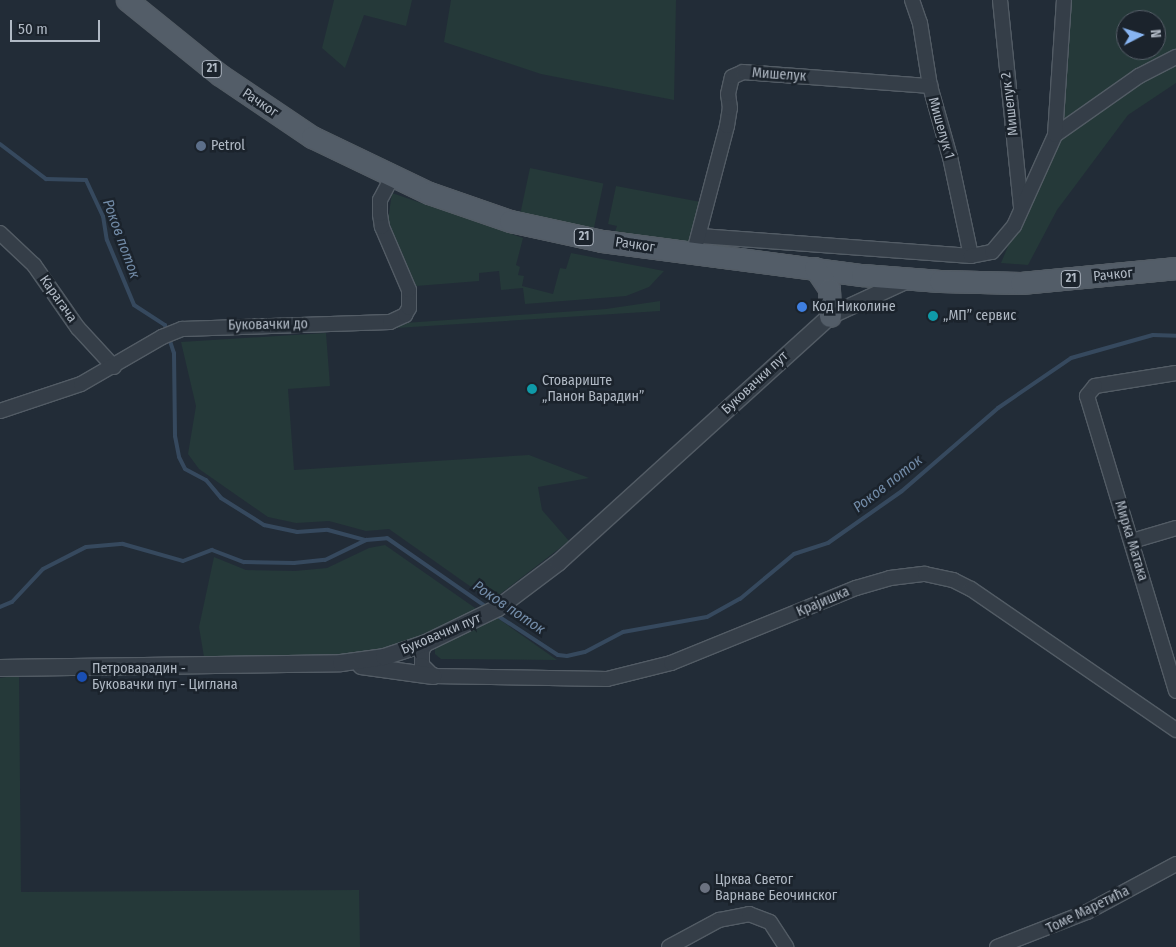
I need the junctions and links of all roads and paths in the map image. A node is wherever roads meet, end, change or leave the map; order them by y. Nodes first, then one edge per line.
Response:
1 (127, 0) edge
2 (912, 0) edge
3 (1000, 0) edge
4 (1064, 0) edge
5 (1176, 57) edge
6 (930, 86) junction
7 (1055, 135) junction
8 (392, 177) junction
9 (1021, 209) junction
10 (0, 233) edge
11 (696, 244) junction
12 (971, 256) junction
13 (816, 268) junction
14 (1176, 268) edge
15 (912, 279) junction
16 (830, 316) junction
17 (114, 367) junction
18 (1176, 373) edge
19 (0, 411) edge
20 (1176, 528) edge
21 (1132, 541) junction
22 (426, 643) junction
23 (341, 663) junction
24 (0, 668) edge
25 (433, 676) junction
26 (1176, 691) edge
27 (1176, 730) edge
28 (1175, 864) edge
29 (669, 947) edge
30 (786, 947) edge
31 (997, 947) edge

1 - 8 main road, Рачког / 21
2 - 6 street, Мишелук 1
3 - 9 street, Мишелук 2
4 - 7 street
5 - 7 street
6 - 11 street, Мишелук
6 - 12 street, Мишелук 1
7 - 9 street
8 - 11 main road, Рачког / 21
8 - 17 street, Буковачки до
9 - 12 street
10 - 17 street, Карагача
11 - 12 street
11 - 13 main road, Рачког / 21
13 - 15 main road, Рачког / 21
13 - 16 main road
14 - 15 main road, Рачког / 21
15 - 16 street, Буковачки пут
16 - 22 street, Буковачки пут
17 - 19 street, Буковачки до
18 - 21 street, Мирка Матака
20 - 21 street
21 - 26 street, Мирка Матака
22 - 23 street, Буковачки пут
22 - 25 street
23 - 24 street, Буковачки пут
23 - 25 street
25 - 27 street, Крајишка
28 - 31 street, Томе Маретића
29 - 30 street

